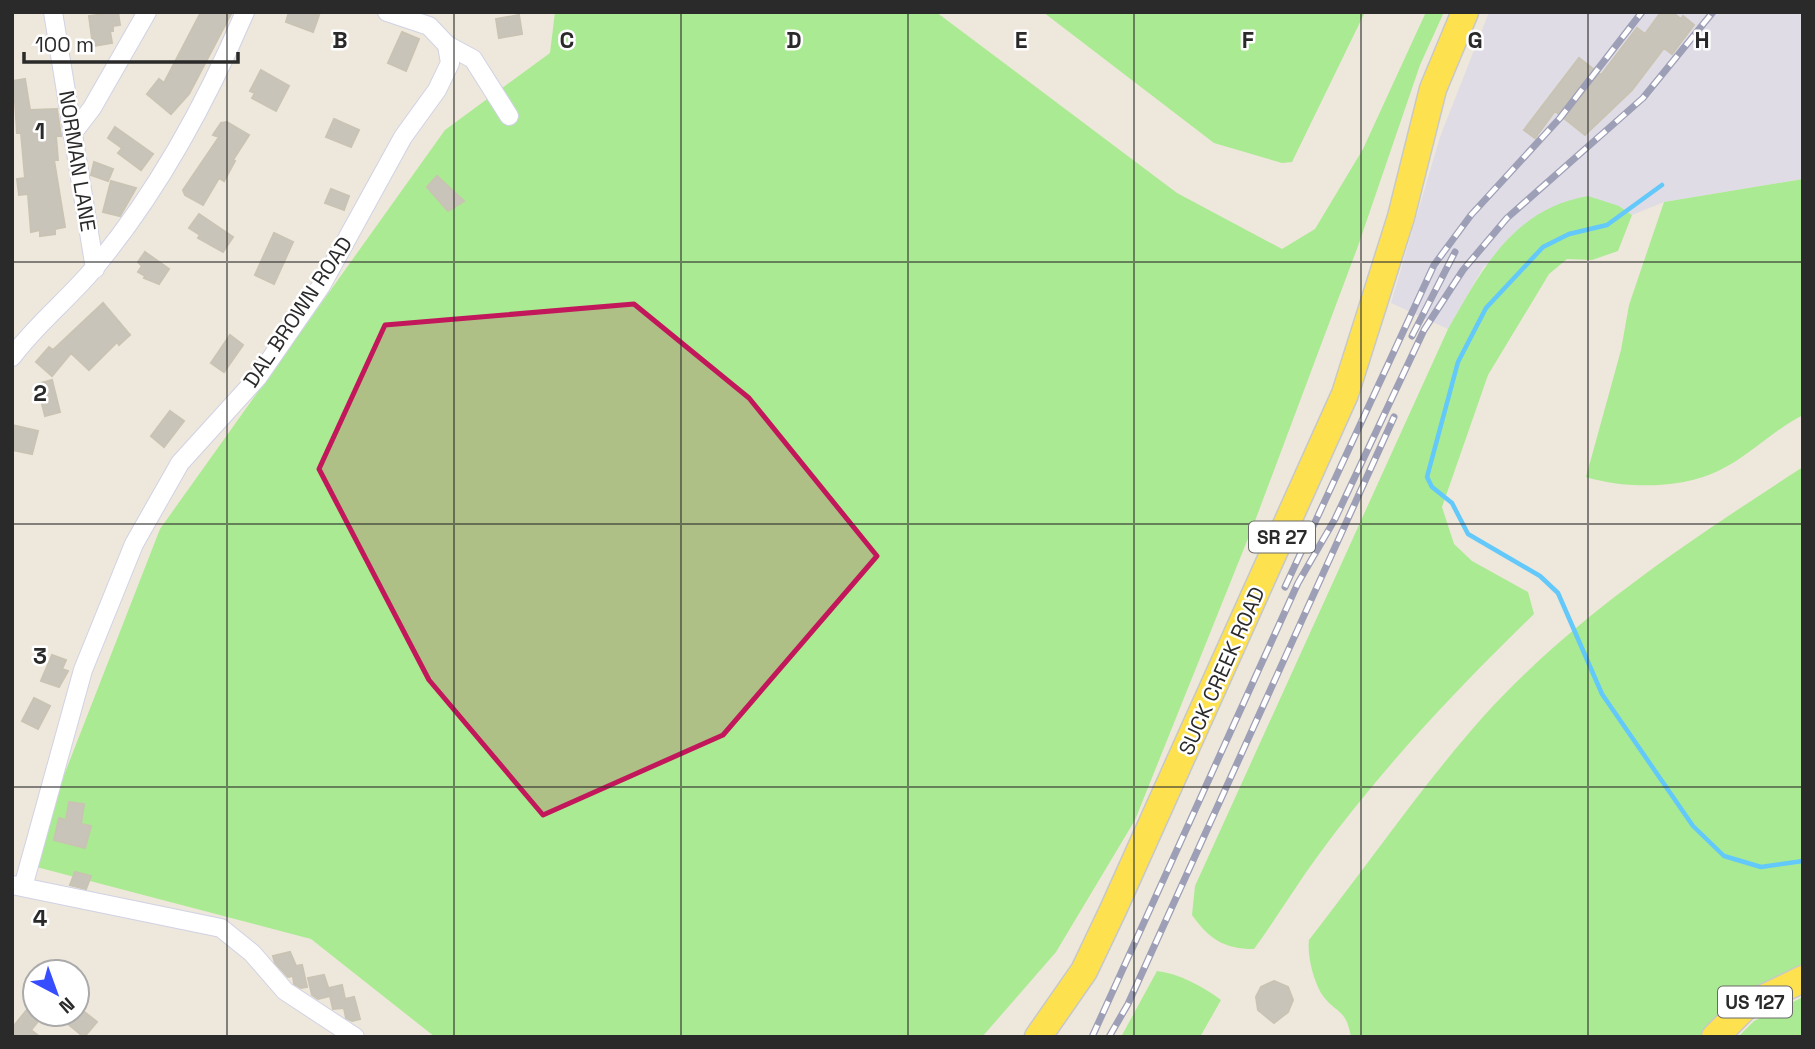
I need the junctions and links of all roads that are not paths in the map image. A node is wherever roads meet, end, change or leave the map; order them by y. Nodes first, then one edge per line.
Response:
1 (53, 12) edge
2 (147, 12) edge
3 (245, 12) edge
4 (387, 12) edge
5 (1465, 12) edge
6 (447, 45) junction
7 (509, 116) dead end
8 (72, 134) junction
9 (95, 269) junction
10 (12, 357) edge
11 (18, 886) edge
12 (1803, 979) edge
13 (355, 1037) edge
14 (1038, 1037) edge
15 (1715, 1037) edge

1 - 8 street, NORMAN LANE
2 - 8 street
3 - 9 street
4 - 6 street
5 - 14 main road, SUCK CREEK ROAD / SR 27
6 - 7 street
6 - 11 street, DAL BROWN ROAD
8 - 9 street, NORMAN LANE
9 - 10 street
11 - 13 street
12 - 15 main road, US 127

